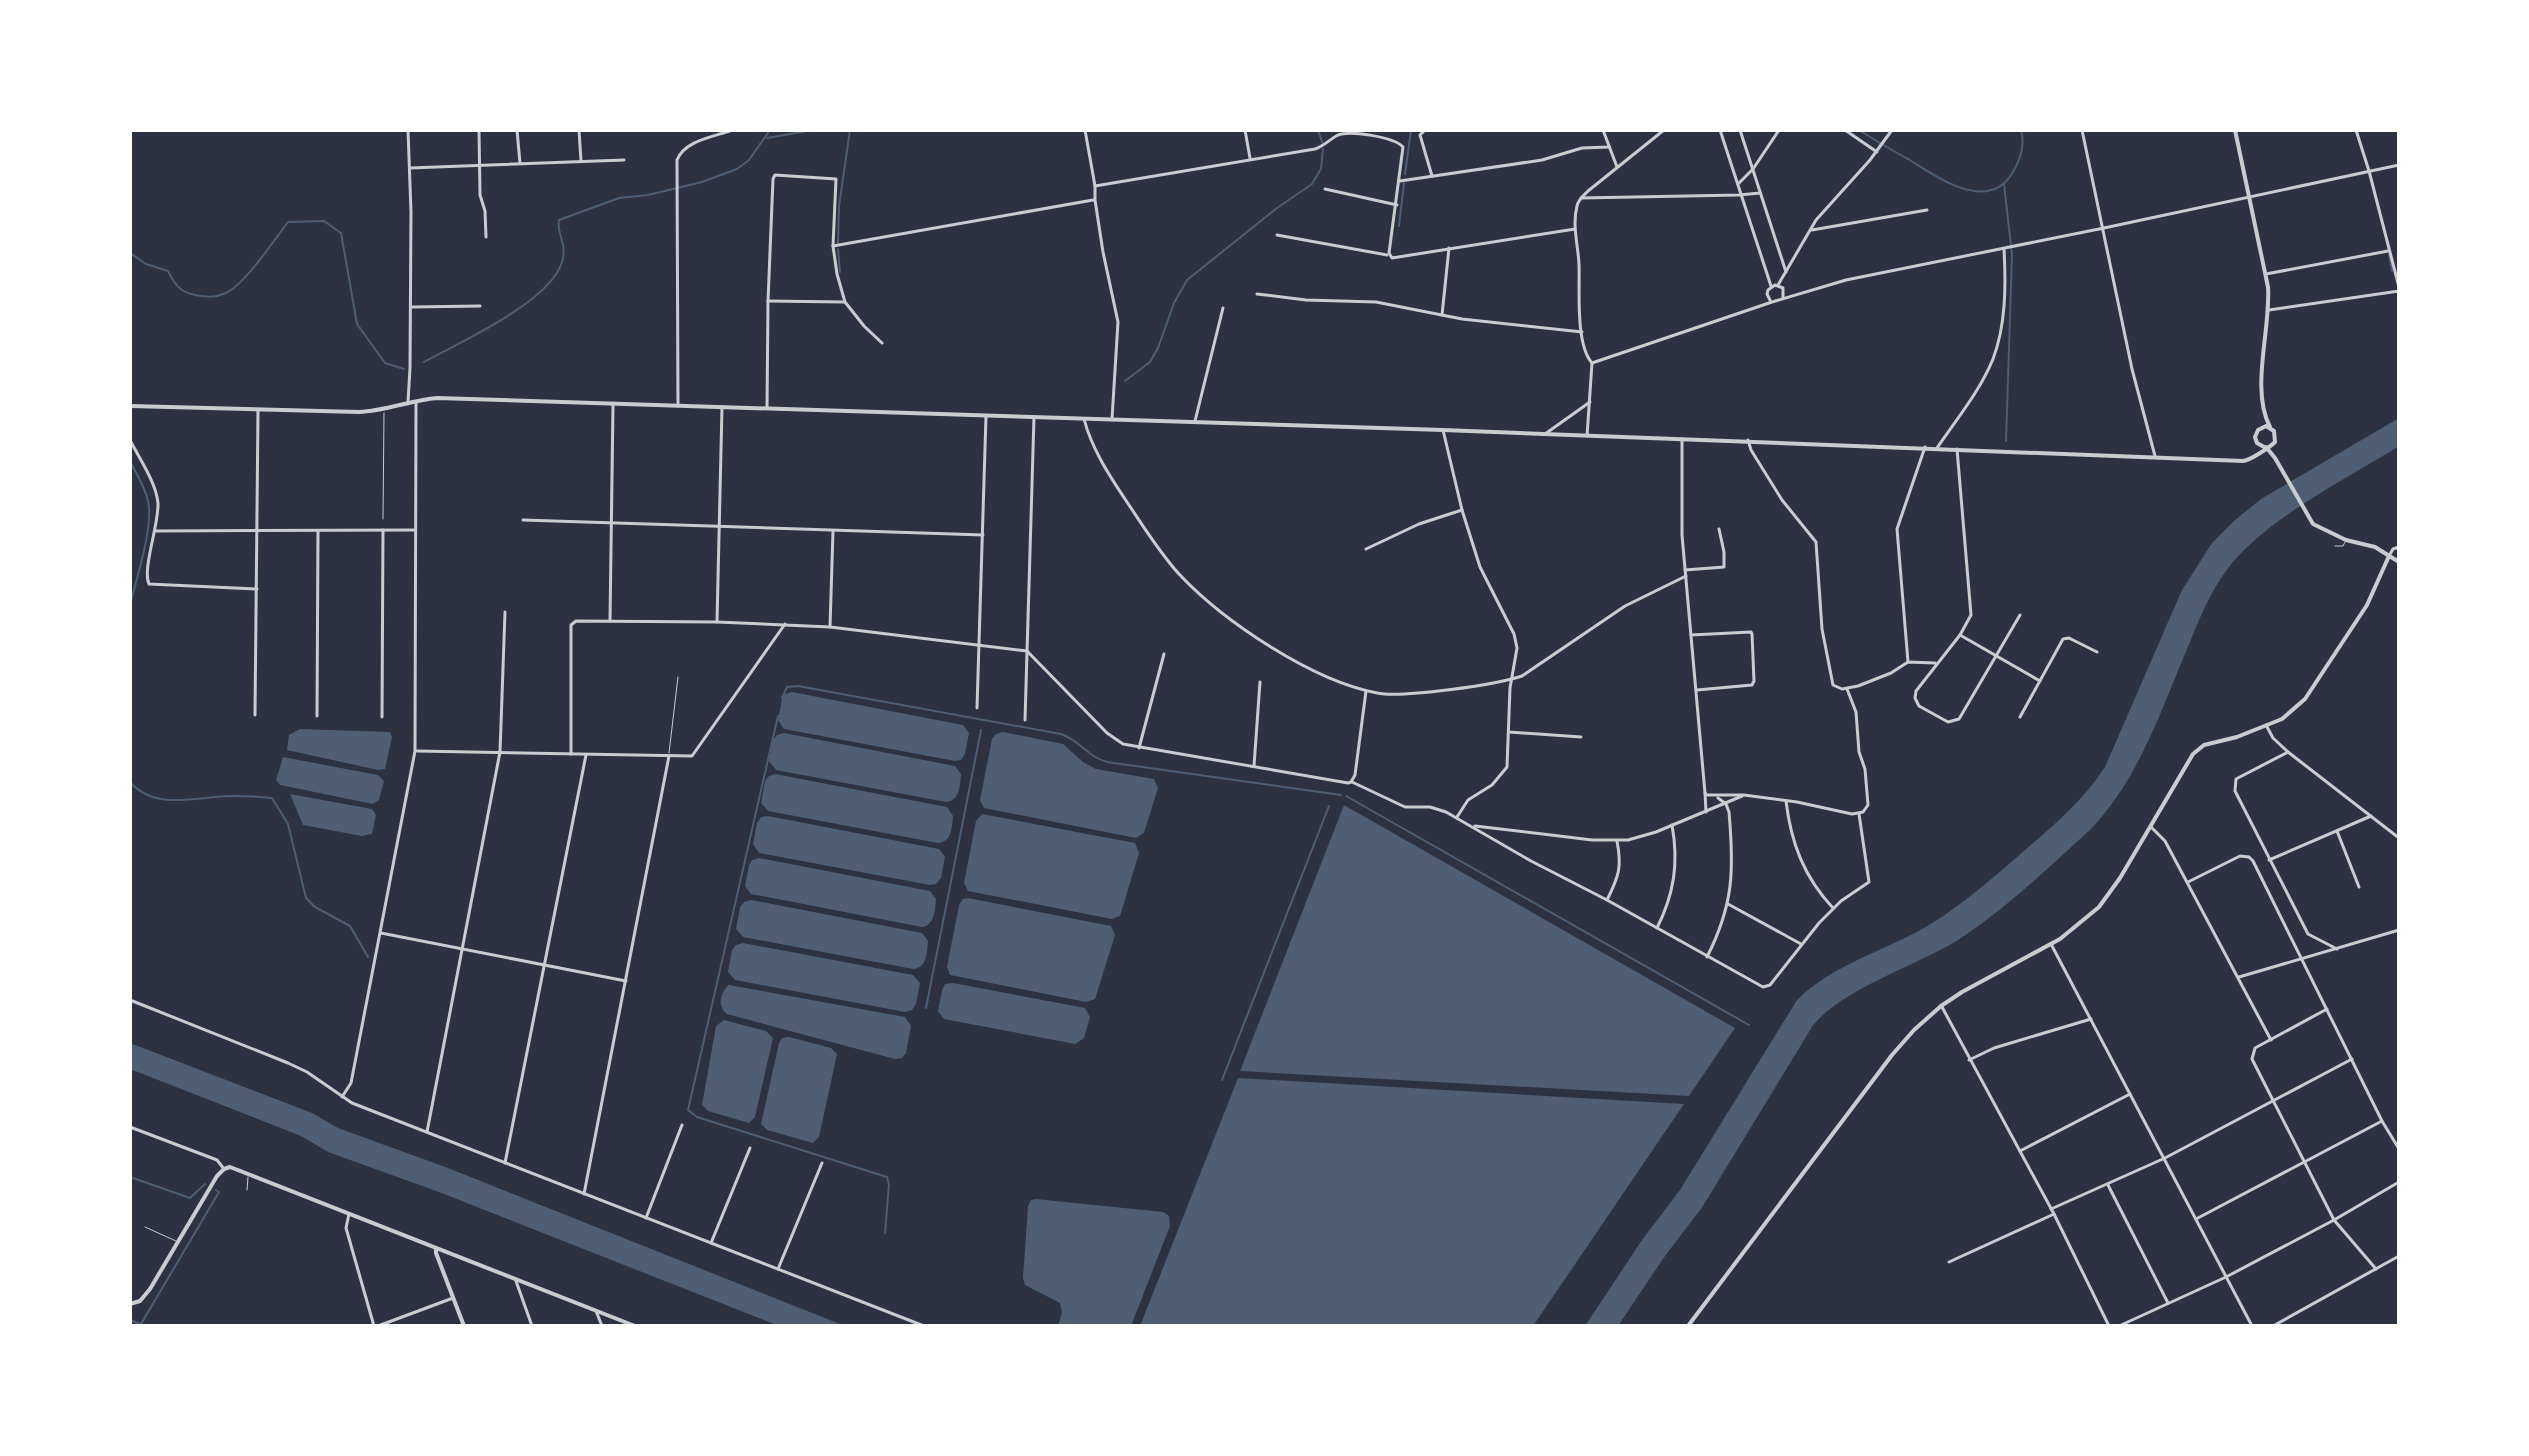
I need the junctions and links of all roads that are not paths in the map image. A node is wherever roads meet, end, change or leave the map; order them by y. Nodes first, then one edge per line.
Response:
1 (408, 130) edge
2 (479, 130) edge
3 (517, 130) edge
4 (579, 130) edge
5 (732, 130) edge
6 (1085, 130) edge
7 (1245, 130) edge
8 (1425, 130) edge
9 (1603, 130) edge
10 (1664, 130) edge
11 (1720, 130) edge
12 (1740, 130) edge
13 (1779, 130) edge
14 (1845, 130) edge
15 (1892, 130) edge
16 (2082, 130) edge
17 (2235, 130) edge
18 (2356, 130) edge
19 (1609, 147) junction
20 (1878, 150) junction
21 (1250, 159) junction
22 (624, 160) dead end
23 (581, 161) junction
24 (520, 163) junction
25 (480, 164) junction
26 (2399, 165) edge
27 (1617, 167) junction
28 (410, 168) junction
29 (1753, 169) junction
30 (2369, 171) junction
31 (1432, 176) junction
32 (1400, 181) junction
33 (1738, 184) junction
34 (1095, 186) junction
35 (1325, 189) dead end
36 (1760, 193) junction
37 (1741, 195) junction
38 (2250, 197) junction
39 (1581, 198) junction
40 (1095, 200) junction
41 (1397, 205) junction
42 (1927, 210) dead end
43 (2104, 228) junction
44 (1575, 229) junction
45 (1810, 230) junction
46 (1277, 235) dead end
47 (486, 237) dead end
48 (833, 246) junction
49 (2006, 247) junction
50 (1449, 248) junction
51 (2388, 251) junction
52 (1389, 255) junction
53 (1786, 272) junction
54 (2266, 274) junction
55 (1778, 285) junction
56 (1771, 286) junction
57 (2399, 289) edge
58 (1257, 294) dead end
59 (1783, 298) junction
60 (768, 301) junction
61 (845, 302) junction
62 (1772, 302) junction
63 (480, 306) dead end
64 (411, 307) junction
65 (1223, 308) dead end
66 (2269, 310) junction
67 (1442, 315) junction
68 (1582, 332) junction
69 (882, 343) dead end
70 (1592, 363) junction
71 (416, 401) junction
72 (1590, 402) junction
73 (407, 404) junction
74 (613, 405) junction
75 (130, 406) edge
76 (678, 406) junction
77 (722, 407) junction
78 (767, 408) junction
79 (258, 409) junction
80 (384, 410) junction
81 (986, 415) junction
82 (2264, 415) junction
83 (1034, 417) junction
84 (1084, 419) junction
85 (1112, 420) junction
86 (1195, 422) junction
87 (2270, 427) junction
88 (2260, 428) junction
89 (1443, 430) junction
90 (1545, 434) junction
91 (1587, 436) junction
92 (1682, 438) junction
93 (130, 440) edge
94 (1748, 440) junction
95 (2257, 443) junction
96 (2274, 444) junction
97 (1925, 447) junction
98 (2265, 447) junction
99 (1937, 448) junction
100 (1957, 449) junction
101 (2155, 456) junction
102 (2255, 457) junction
103 (2275, 458) junction
104 (1462, 510) junction
105 (383, 519) dead end
106 (523, 520) dead end
107 (611, 524) junction
108 (718, 526) junction
109 (1719, 529) dead end
110 (383, 530) junction
111 (415, 530) junction
112 (156, 531) junction
113 (257, 531) junction
114 (318, 531) junction
115 (833, 531) junction
116 (983, 535) junction
117 (2346, 540) junction
118 (2335, 546) dead end
119 (2399, 547) edge
120 (1366, 549) dead end
121 (2389, 556) junction
122 (2399, 562) edge
123 (1686, 573) junction
124 (257, 589) junction
125 (505, 612) dead end
126 (2020, 615) dead end
127 (610, 621) junction
128 (717, 622) junction
129 (785, 624) junction
130 (830, 627) junction
131 (1691, 635) junction
132 (1960, 635) junction
133 (977, 644) junction
134 (1027, 651) junction
135 (2097, 652) dead end
136 (1164, 654) dead end
137 (1996, 656) junction
138 (1908, 662) junction
139 (1937, 663) junction
140 (678, 677) dead end
141 (1512, 679) junction
142 (1260, 682) dead end
143 (2040, 682) junction
144 (1847, 689) junction
145 (1696, 690) junction
146 (1366, 691) junction
147 (977, 708) dead end
148 (255, 715) dead end
149 (317, 716) dead end
150 (382, 717) dead end
151 (2020, 717) dead end
152 (1025, 720) dead end
153 (2266, 725) junction
154 (1508, 731) junction
155 (1581, 737) dead end
156 (1139, 748) junction
157 (415, 751) junction
158 (500, 752) junction
159 (2288, 752) junction
160 (571, 754) junction
161 (586, 754) junction
162 (669, 756) junction
163 (1254, 766) junction
164 (1351, 782) junction
165 (1705, 791) junction
166 (1744, 795) junction
167 (1716, 796) junction
168 (1786, 800) junction
169 (1726, 804) junction
170 (1706, 812) junction
171 (1859, 814) junction
172 (2371, 816) junction
173 (1456, 818) junction
174 (1672, 825) junction
175 (1471, 826) junction
176 (2151, 827) junction
177 (2337, 831) junction
178 (2399, 838) edge
179 (1617, 841) junction
180 (2269, 860) junction
181 (2188, 882) junction
182 (2359, 887) dead end
183 (1607, 900) junction
184 (1728, 904) junction
185 (1833, 908) junction
186 (1657, 928) junction
187 (2399, 930) edge
188 (381, 933) junction
189 (1801, 944) junction
190 (2051, 944) junction
191 (463, 949) junction
192 (2337, 949) junction
193 (1707, 957) junction
194 (2303, 959) junction
195 (546, 965) junction
196 (2239, 977) junction
197 (626, 981) junction
198 (130, 1000) edge
199 (1941, 1006) junction
200 (2327, 1009) junction
201 (2091, 1019) junction
202 (2271, 1040) junction
203 (2352, 1059) junction
204 (1968, 1060) junction
205 (2130, 1094) junction
206 (342, 1097) junction
207 (2272, 1101) junction
208 (2382, 1121) junction
209 (682, 1125) dead end
210 (130, 1127) edge
211 (427, 1132) junction
212 (750, 1148) dead end
213 (2399, 1149) edge
214 (2020, 1151) junction
215 (2165, 1158) junction
216 (2304, 1162) junction
217 (505, 1163) junction
218 (822, 1163) dead end
219 (224, 1169) junction
220 (249, 1173) junction
221 (2399, 1182) edge
222 (2108, 1185) junction
223 (247, 1190) dead end
224 (584, 1194) junction
225 (2052, 1212) junction
226 (349, 1214) junction
227 (646, 1218) junction
228 (2196, 1219) junction
229 (2334, 1220) junction
230 (145, 1227) dead end
231 (178, 1242) junction
232 (711, 1243) junction
233 (436, 1249) junction
234 (2399, 1256) edge
235 (1949, 1262) dead end
236 (778, 1269) junction
237 (2376, 1269) junction
238 (2226, 1277) junction
239 (515, 1279) junction
240 (453, 1298) junction
241 (2168, 1303) junction
242 (130, 1304) edge
243 (596, 1311) junction
244 (376, 1326) edge
245 (464, 1326) edge
246 (532, 1326) edge
247 (602, 1326) edge
248 (635, 1326) edge
249 (924, 1326) edge
250 (1688, 1326) edge
251 (2109, 1326) edge
252 (2119, 1326) edge
253 (2252, 1326) edge
254 (2273, 1326) edge

1 - 28 street
2 - 25 street
3 - 24 street
4 - 23 street
5 - 76 street
6 - 34 street
7 - 21 street
8 - 31 street
9 - 19 street
10 - 27 street
11 - 33 street
12 - 29 street
13 - 29 street
14 - 20 street
15 - 20 street
16 - 43 street
17 - 38 street
18 - 30 street
19 - 27 street
19 - 31 street
20 - 45 street
21 - 32 street
21 - 34 street
22 - 23 street
23 - 24 street
24 - 25 street
25 - 28 street
25 - 47 street
26 - 30 street
27 - 39 street
28 - 64 street
29 - 33 street
29 - 36 street
30 - 38 street
30 - 51 street
31 - 32 street
32 - 41 street
33 - 37 street
34 - 40 street
35 - 41 street
36 - 37 street
36 - 53 street
37 - 39 street
37 - 56 street
38 - 43 street
38 - 54 street
39 - 44 street
40 - 48 street
40 - 85 street
41 - 52 street
42 - 45 street
43 - 49 street
43 - 101 street
44 - 50 street
44 - 68 street
45 - 53 street
46 - 52 street
48 - 60 street
48 - 61 street
49 - 59 street
49 - 99 street
50 - 52 street
50 - 67 street
51 - 54 street
51 - 57 street
53 - 55 street
54 - 66 street
55 - 56 street
55 - 59 street
56 - 62 street
57 - 66 street
58 - 67 street
59 - 62 street
60 - 61 street
60 - 78 street
61 - 69 street
62 - 70 street
63 - 64 street
64 - 73 street
65 - 86 street
66 - 82 street
67 - 68 street
68 - 70 street
70 - 72 street
71 - 73 street
71 - 74 street
71 - 111 street
72 - 90 street
72 - 91 street
73 - 80 street
74 - 76 street
74 - 107 street
75 - 79 street
76 - 77 street
77 - 78 street
77 - 108 street
78 - 81 street
79 - 80 street
79 - 113 street
80 - 105 lane
81 - 83 street
81 - 116 street
82 - 87 street
82 - 88 street
83 - 84 street
83 - 134 street
84 - 85 street
84 - 146 street
85 - 86 street
86 - 89 street
87 - 88 street
87 - 96 street
88 - 95 street
89 - 90 street
89 - 104 street
90 - 91 street
91 - 92 street
92 - 94 street
92 - 123 street
93 - 112 street
94 - 97 street
94 - 144 street
95 - 98 street
95 - 102 street
96 - 98 street
96 - 103 street
97 - 99 street
97 - 138 street
98 - 102 street
98 - 103 street
99 - 100 street
100 - 101 street
100 - 132 street
101 - 102 street
103 - 117 street
104 - 120 street
104 - 141 street
106 - 107 street
107 - 108 street
107 - 127 street
108 - 115 street
108 - 128 street
109 - 123 street
110 - 111 street
110 - 114 street
110 - 150 street
111 - 157 street
112 - 113 street
112 - 124 street
113 - 114 street
113 - 124 street
114 - 149 street
115 - 116 street
115 - 130 street
116 - 133 street
117 - 118 lane
117 - 121 street
119 - 121 street
121 - 122 street
121 - 153 street
123 - 131 street
123 - 141 street
124 - 148 street
125 - 158 street
126 - 137 street
127 - 128 street
127 - 160 street
128 - 129 street
129 - 130 street
129 - 162 street
130 - 133 street
131 - 145 street
131 - 145 street
132 - 137 street
132 - 139 street
133 - 134 street
133 - 147 street
134 - 152 street
134 - 156 street
135 - 143 street
136 - 156 street
137 - 139 street
137 - 143 street
138 - 139 street
138 - 144 street
140 - 162 lane
141 - 146 street
141 - 154 street
142 - 163 street
143 - 151 street
144 - 171 street
145 - 165 street
146 - 164 street
153 - 159 street
153 - 176 street
154 - 155 street
154 - 173 street
156 - 163 street
157 - 158 street
157 - 188 street
158 - 160 street
158 - 191 street
159 - 172 street
159 - 180 street
160 - 161 street
161 - 162 street
161 - 195 street
162 - 197 street
163 - 164 street
164 - 173 street
165 - 167 street
165 - 170 street
166 - 167 street
166 - 168 street
166 - 169 street
167 - 169 street
168 - 171 street
168 - 185 street
169 - 170 street
169 - 184 street
170 - 174 street
171 - 185 street
172 - 177 street
172 - 178 street
173 - 175 street
174 - 179 street
174 - 186 street
175 - 179 street
175 - 183 street
176 - 181 street
176 - 190 street
177 - 180 street
177 - 182 street
179 - 183 street
180 - 192 street
181 - 194 street
181 - 196 street
183 - 186 street
184 - 189 street
184 - 193 street
185 - 189 street
186 - 193 street
187 - 192 street
188 - 191 street
188 - 206 street
189 - 193 street
190 - 199 street
190 - 201 street
191 - 195 street
191 - 211 street
192 - 194 street
194 - 196 street
194 - 200 street
195 - 197 street
195 - 217 street
196 - 202 street
197 - 224 street
198 - 206 street
199 - 204 street
199 - 250 street
200 - 202 street
200 - 203 street
201 - 204 street
201 - 205 street
202 - 207 street
203 - 207 street
203 - 208 street
204 - 214 street
205 - 214 street
205 - 215 street
206 - 211 street
207 - 215 street
207 - 216 street
208 - 213 street
208 - 216 street
209 - 227 street
210 - 219 street
211 - 217 street
212 - 232 street
214 - 225 street
215 - 222 street
215 - 228 street
216 - 228 street
216 - 229 street
217 - 224 street
218 - 236 street
219 - 220 street
219 - 231 street
220 - 223 lane
220 - 226 street
221 - 229 street
222 - 225 street
222 - 241 street
224 - 227 street
225 - 235 street
225 - 251 street
226 - 233 street
226 - 244 street
227 - 232 street
228 - 238 street
229 - 237 street
229 - 238 street
230 - 231 lane
231 - 242 street
232 - 236 street
233 - 239 street
233 - 240 street
234 - 237 street
236 - 249 street
237 - 254 street
238 - 241 street
238 - 253 street
239 - 243 street
239 - 246 street
240 - 244 street
240 - 245 street
241 - 252 street
243 - 247 street
243 - 248 street

